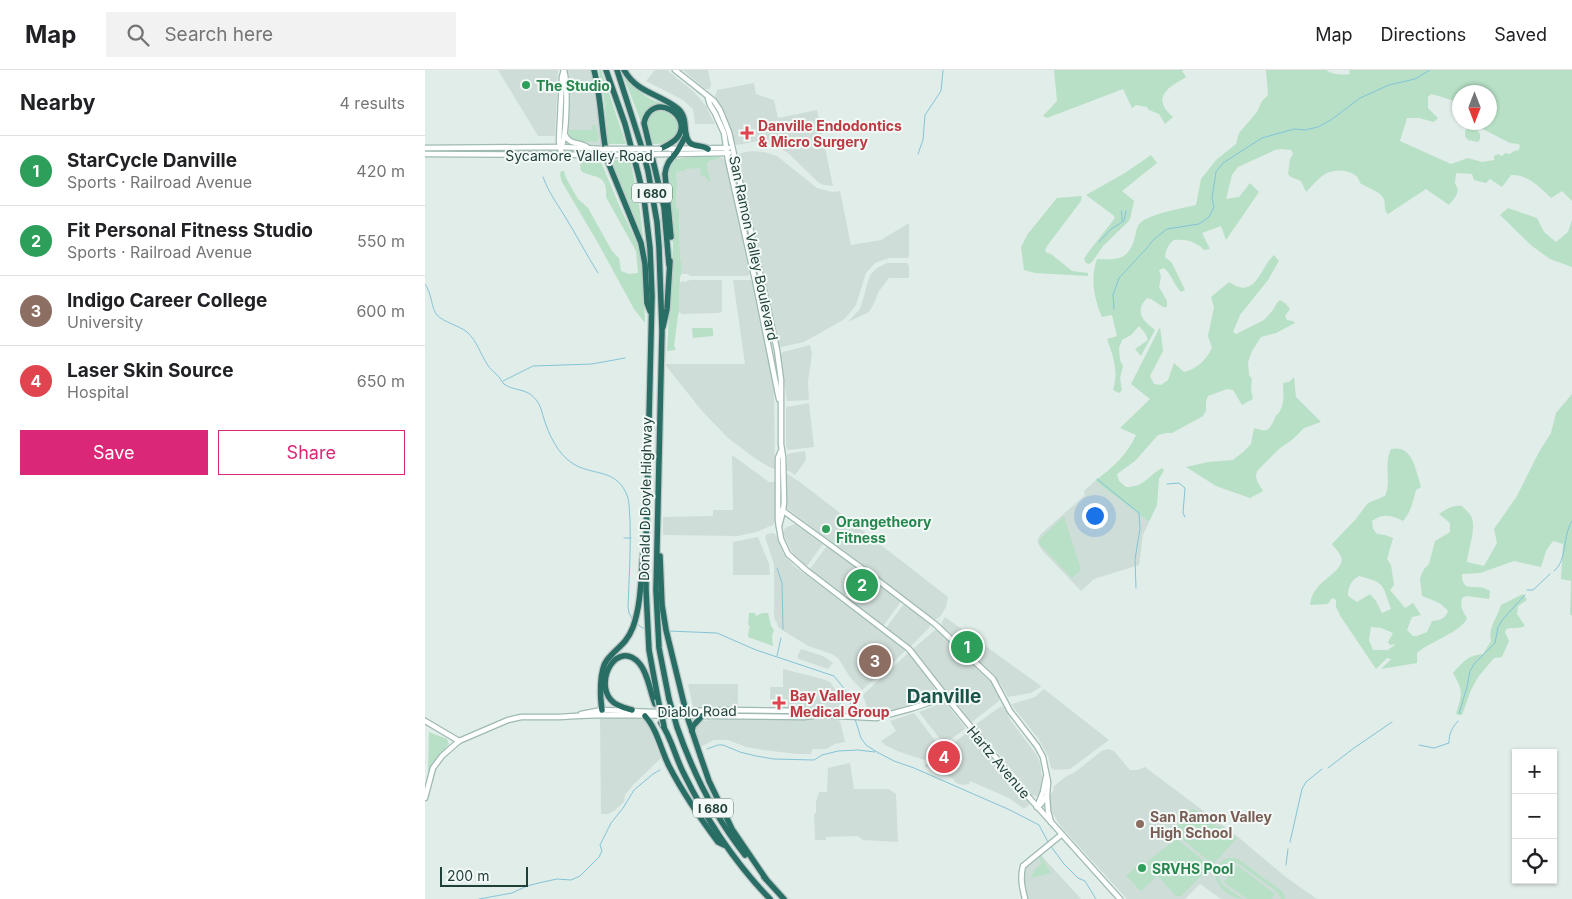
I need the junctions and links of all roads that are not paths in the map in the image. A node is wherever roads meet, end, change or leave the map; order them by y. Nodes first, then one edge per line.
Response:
1 (595, 70) edge
2 (606, 70) edge
3 (617, 70) edge
4 (624, 70) edge
5 (675, 70) edge
6 (564, 71) edge
7 (565, 134) junction
8 (686, 135) junction
9 (561, 147) junction
10 (425, 148) edge
11 (588, 148) junction
12 (660, 149) junction
13 (708, 149) junction
14 (729, 150) junction
15 (673, 151) junction
16 (605, 152) junction
17 (425, 154) edge
18 (562, 156) junction
19 (669, 265) junction
20 (651, 318) junction
21 (663, 321) junction
22 (781, 451) junction
23 (778, 502) junction
24 (783, 511) junction
25 (779, 526) junction
26 (646, 542) junction
27 (658, 542) junction
28 (945, 697) junction
29 (656, 702) junction
30 (632, 710) junction
31 (603, 713) junction
32 (687, 714) junction
33 (820, 715) junction
34 (645, 716) junction
35 (702, 716) junction
36 (425, 721) edge
37 (693, 731) junction
38 (459, 741) junction
39 (1045, 794) junction
40 (1027, 795) junction
41 (425, 798) edge
42 (1037, 807) junction
43 (1053, 826) junction
44 (1061, 835) junction
45 (725, 846) junction
46 (766, 879) junction
47 (770, 899) edge
48 (784, 899) edge
49 (1025, 899) edge
50 (1120, 899) edge

1 - 16 highway
2 - 20 highway, Donald D Doyle Highway / I 680
3 - 21 highway, I 680
4 - 8 highway
5 - 14 main road, San Ramon Valley Boulevard
6 - 7 main road
6 - 9 main road
7 - 9 main road
7 - 11 main road
8 - 13 highway
8 - 15 highway
9 - 10 main road, Sycamore Valley Road
9 - 11 main road, Sycamore Valley Road
9 - 18 main road
11 - 16 main road, Sycamore Valley Road
12 - 15 main road, Sycamore Valley Road
12 - 16 main road, Sycamore Valley Road, bridge
12 - 19 highway
13 - 14 main road, Sycamore Valley Road
13 - 15 main road, Sycamore Valley Road
14 - 15 main road, Sycamore Valley Road
14 - 22 main road, San Ramon Valley Boulevard
15 - 16 main road, Sycamore Valley Road, bridge
15 - 19 highway
16 - 18 main road, Sycamore Valley Road
16 - 20 highway
17 - 18 main road, Sycamore Valley Road
19 - 21 highway
20 - 26 highway, Donald D Doyle Highway / I 680
21 - 27 highway, Donald D Doyle Highway / I 680
22 - 23 main road, San Ramon Valley Boulevard
22 - 24 main road, San Ramon Valley Boulevard
23 - 24 main road
23 - 25 main road, San Ramon Valley Boulevard
24 - 25 main road, San Ramon Valley Boulevard
24 - 39 main road
25 - 28 main road, Hartz Avenue
26 - 29 highway, Donald D Doyle Highway / I 680
26 - 31 highway
27 - 32 highway
27 - 46 highway, Donald D Doyle Highway / I 680, bridge
28 - 33 main road, Diablo Road
28 - 40 main road, Hartz Avenue
29 - 30 highway
29 - 45 highway, Donald D Doyle Highway / I 680, bridge
30 - 31 main road, Diablo Road
30 - 32 main road, Diablo Road
31 - 34 main road, Diablo Road
31 - 38 main road, Diablo Road
32 - 33 main road, Diablo Road
32 - 34 main road, Diablo Road
32 - 35 main road, Diablo Road
32 - 37 highway
33 - 35 main road, Diablo Road
34 - 45 highway
35 - 37 highway
36 - 38 main road
37 - 46 highway
38 - 41 main road, Diablo Road
39 - 40 main road
39 - 42 main road
39 - 43 main road
40 - 42 main road, Hartz Avenue
42 - 43 main road, Hartz Avenue
43 - 44 main road, Hartz Avenue
44 - 49 main road
44 - 50 main road, Hartz Avenue
45 - 47 highway, Donald D Doyle Highway / I 680
46 - 48 highway, Donald D Doyle Highway / I 680

